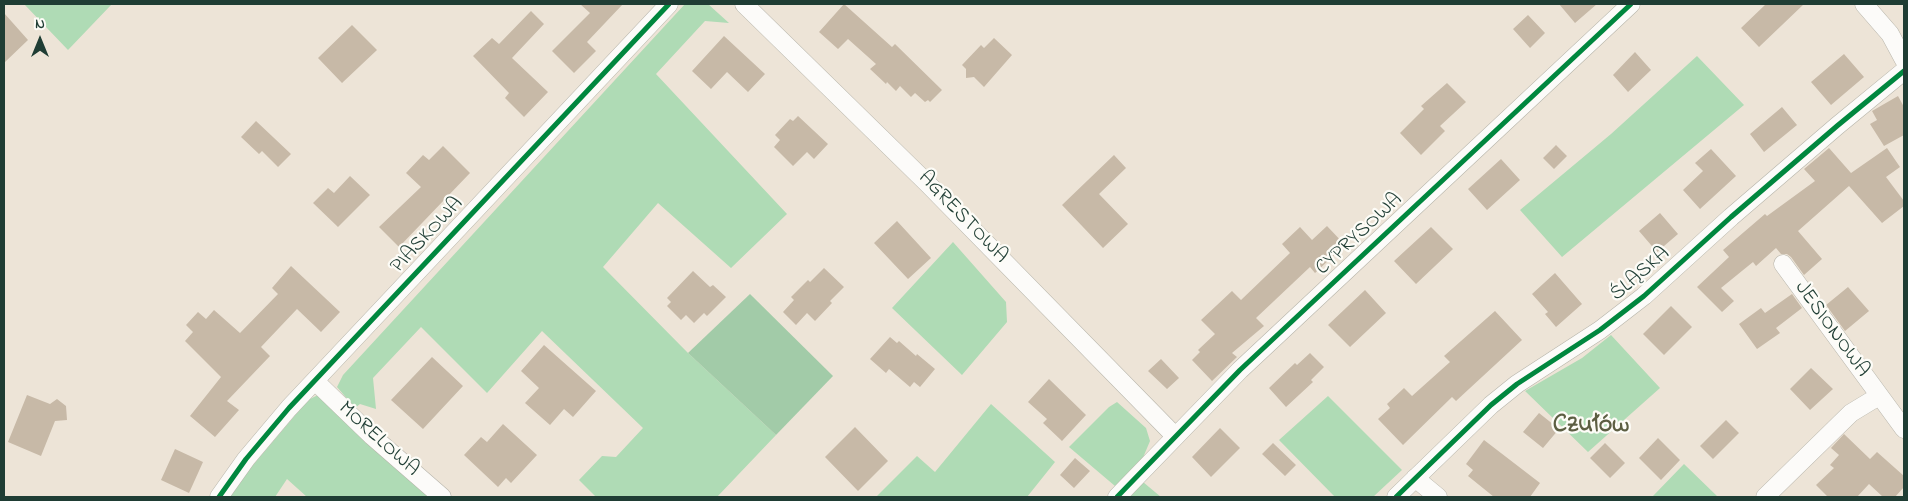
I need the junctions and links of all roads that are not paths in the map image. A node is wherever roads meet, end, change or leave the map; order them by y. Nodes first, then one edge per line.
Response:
1 (669, 4) edge
2 (744, 4) edge
3 (1631, 4) edge
4 (1864, 4) edge
5 (1904, 60) edge
6 (1904, 71) edge
7 (1783, 264) dead end
8 (314, 381) junction
9 (1879, 396) junction
10 (1904, 429) edge
11 (1175, 436) junction
12 (1415, 478) junction
13 (219, 497) edge
14 (442, 497) edge
15 (1117, 497) edge
16 (1396, 497) edge
17 (1438, 497) edge
18 (1765, 497) edge

1 - 8 street, PIASKOWA
2 - 11 street, AGRESTOWA
3 - 11 street, CYPRYSOWA
4 - 5 street
6 - 12 street, ŚLĄSKA
7 - 9 street, JESIONOWA
8 - 13 street, PIASKOWA
8 - 14 street, MORELOWA
9 - 10 street, JESIONOWA
9 - 18 street, JESIONOWA
11 - 15 street, CYPRYSOWA
12 - 16 street, ŚLĄSKA
12 - 17 street

